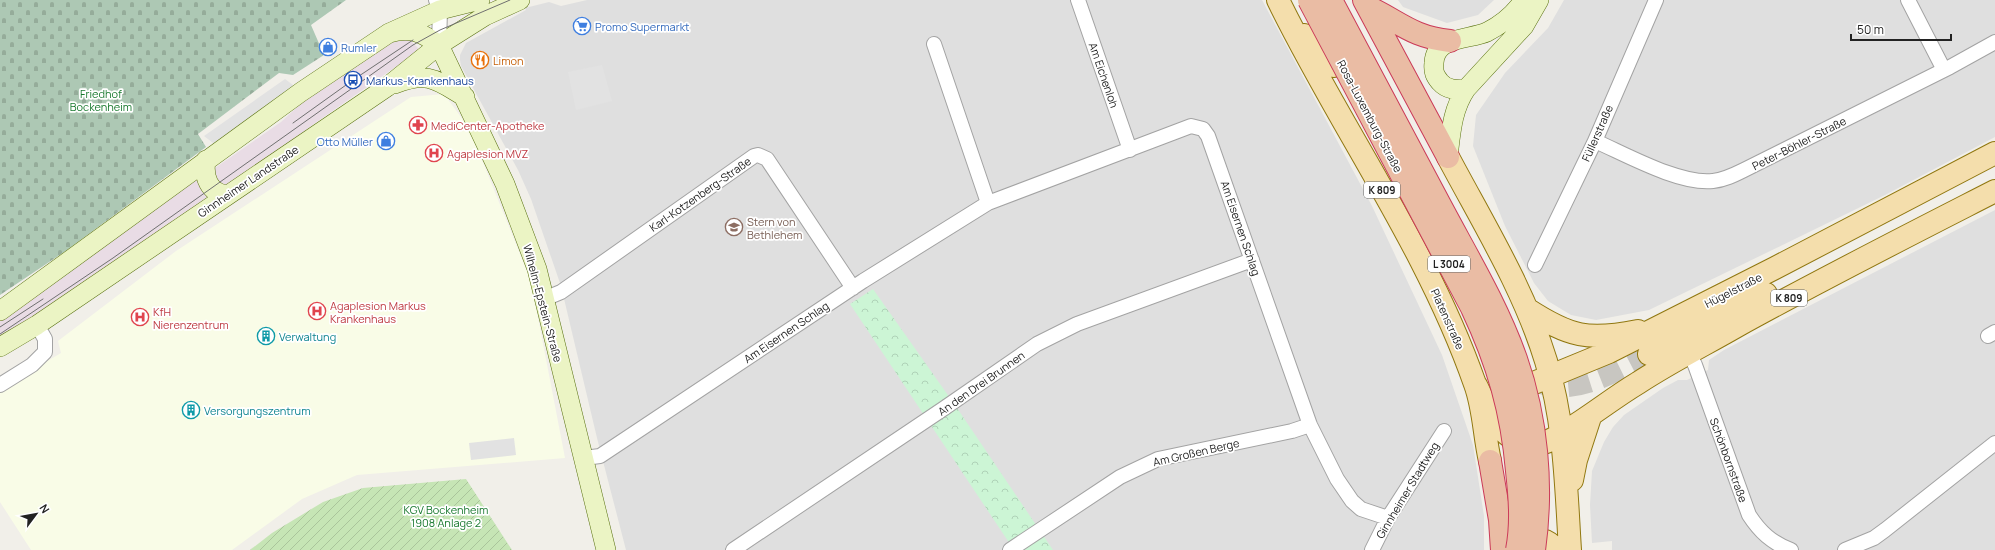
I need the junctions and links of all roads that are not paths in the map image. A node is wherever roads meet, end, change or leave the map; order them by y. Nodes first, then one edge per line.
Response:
1 (480, 0) edge
2 (520, 0) edge
3 (1078, 0) edge
4 (1309, 0) edge
5 (1331, 0) edge
6 (1524, 0) edge
7 (1539, 0) edge
8 (1656, 0) edge
9 (1908, 0) edge
10 (1366, 3) edge
11 (438, 5) edge
12 (1280, 5) edge
13 (389, 33) junction
14 (1450, 41) junction
15 (1995, 42) edge
16 (439, 44) junction
17 (934, 44) dead end
18 (1334, 66) dead end
19 (1944, 70) junction
20 (387, 87) junction
21 (1466, 89) junction
22 (465, 97) junction
23 (1595, 140) junction
24 (1130, 150) junction
25 (1995, 153) edge
26 (1448, 157) junction
27 (206, 160) junction
28 (1995, 175) edge
29 (1995, 191) edge
30 (227, 195) junction
31 (988, 203) junction
32 (1252, 260) junction
33 (1535, 265) dead end
34 (853, 288) junction
35 (544, 299) junction
36 (1527, 309) junction
37 (0, 311) edge
38 (37, 326) junction
39 (1657, 328) junction
40 (0, 348) edge
41 (1689, 353) junction
42 (1649, 354) tunnel mouth
43 (1551, 377) junction
44 (0, 385) edge
45 (1590, 417) junction
46 (1488, 423) junction
47 (1310, 424) junction
48 (1444, 431) dead end
49 (1562, 434) junction
50 (1995, 443) edge
51 (584, 458) junction
52 (1490, 461) joint
53 (1567, 507) junction
54 (1388, 518) junction
55 (1510, 548) edge
56 (606, 550) edge
57 (733, 550) edge
58 (1010, 550) edge
59 (1372, 550) edge
60 (1534, 550) edge
61 (1556, 550) edge
62 (1570, 550) edge
63 (1791, 550) edge
64 (1845, 550) edge

1 - 11 main road
2 - 16 main road, Ginnheimer Landstraße
3 - 24 street, Am Eichenloh
4 - 55 highway, Rosa-Luxemburg-Straße / L 3004, bridge
5 - 60 highway, Rosa-Luxemburg-Straße / L 3004, bridge
6 - 14 main road
7 - 21 main road
8 - 23 street, Füllerstraße
9 - 19 street
10 - 14 highway
10 - 26 highway
11 - 13 main road
11 - 16 street
12 - 18 main road, K 809
12 - 46 main road, Platenstraße / K 809
13 - 16 main road
13 - 27 main road
14 - 21 main road
15 - 19 street, Peter-Böhler-Straße
16 - 20 main road, Ginnheimer Landstraße
16 - 22 main road, Wilhelm-Epstein-Straße
17 - 31 street
19 - 23 street, Peter-Böhler-Straße
20 - 22 main road
20 - 30 main road, Ginnheimer Landstraße
21 - 26 main road
22 - 35 main road, Wilhelm-Epstein-Straße
23 - 33 street, Füllerstraße
24 - 31 street, Am Eisernen Schlag
24 - 32 street, Am Eisernen Schlag
25 - 39 main road, Hügelstraße
26 - 36 main road
27 - 30 main road
27 - 37 main road
28 - 42 main road, K 809
29 - 41 main road, K 809
30 - 38 main road, Ginnheimer Landstraße
31 - 34 street, Am Eisernen Schlag
32 - 47 street, Am Eisernen Schlag
32 - 57 street, An den Drei Brunnen
34 - 35 street, Karl-Kotzenberg-Straße
34 - 51 street, Am Eisernen Schlag
35 - 51 main road, Wilhelm-Epstein-Straße
36 - 39 main road
36 - 43 main road
38 - 40 main road, Ginnheimer Landstraße
38 - 44 street
39 - 43 main road, Hügelstraße
41 - 45 main road, K 809
41 - 63 street, Schönbornstraße
43 - 46 main road, Hügelstraße
43 - 49 main road
45 - 49 main road, K 809
45 - 53 main road
46 - 49 main road, K 809
46 - 52 main road
47 - 54 street, Am Eisernen Schlag
47 - 58 street, Am Großen Berge
48 - 54 street, Ginnheimer Stadtweg
49 - 53 main road
50 - 64 street
51 - 56 main road, Wilhelm-Epstein-Straße
52 - 55 highway
53 - 62 main road
54 - 59 street, Ginnheimer Stadtweg
55 - 61 main road

